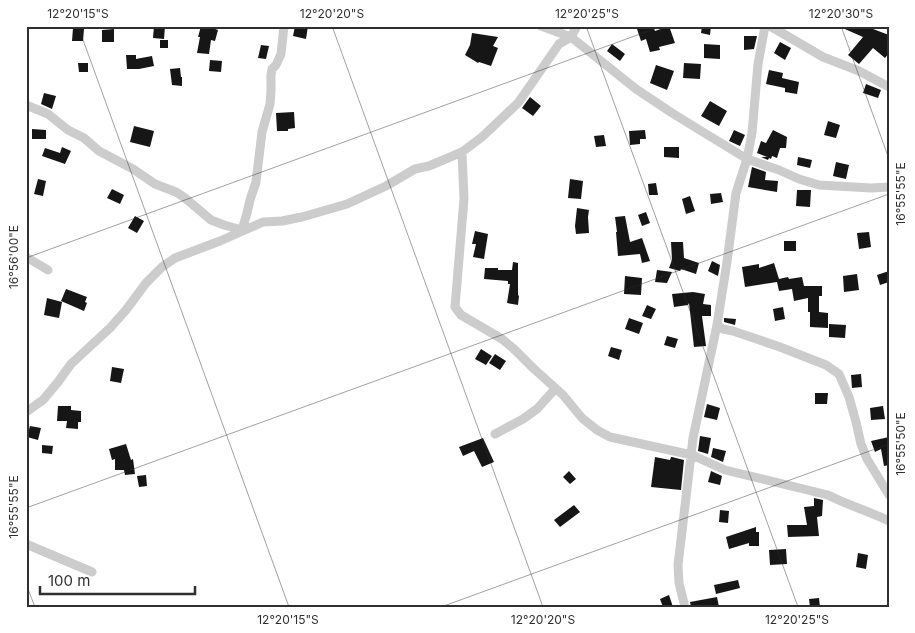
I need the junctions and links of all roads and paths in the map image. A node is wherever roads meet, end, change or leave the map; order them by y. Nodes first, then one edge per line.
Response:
1 (284, 26) edge
2 (541, 26) edge
3 (576, 26) edge
4 (765, 26) edge
5 (770, 26) edge
6 (571, 37) junction
7 (889, 87) edge
8 (26, 105) edge
9 (462, 152) junction
10 (747, 159) junction
11 (889, 187) edge
12 (242, 230) junction
13 (26, 257) edge
14 (48, 270) dead end
15 (717, 325) junction
16 (555, 389) junction
17 (26, 412) edge
18 (495, 434) dead end
19 (692, 455) junction
20 (889, 495) edge
21 (889, 521) edge
22 (26, 544) edge
23 (92, 572) dead end
24 (685, 607) edge

1 - 12 street
2 - 6 street
3 - 6 street
4 - 10 street
5 - 7 street
6 - 9 street
6 - 10 street
8 - 12 street
9 - 12 street
9 - 16 street
10 - 11 street
10 - 15 street
12 - 17 street
13 - 14 street
15 - 19 street
15 - 20 street
16 - 18 street
16 - 19 street
19 - 21 street
19 - 24 street
22 - 23 street

